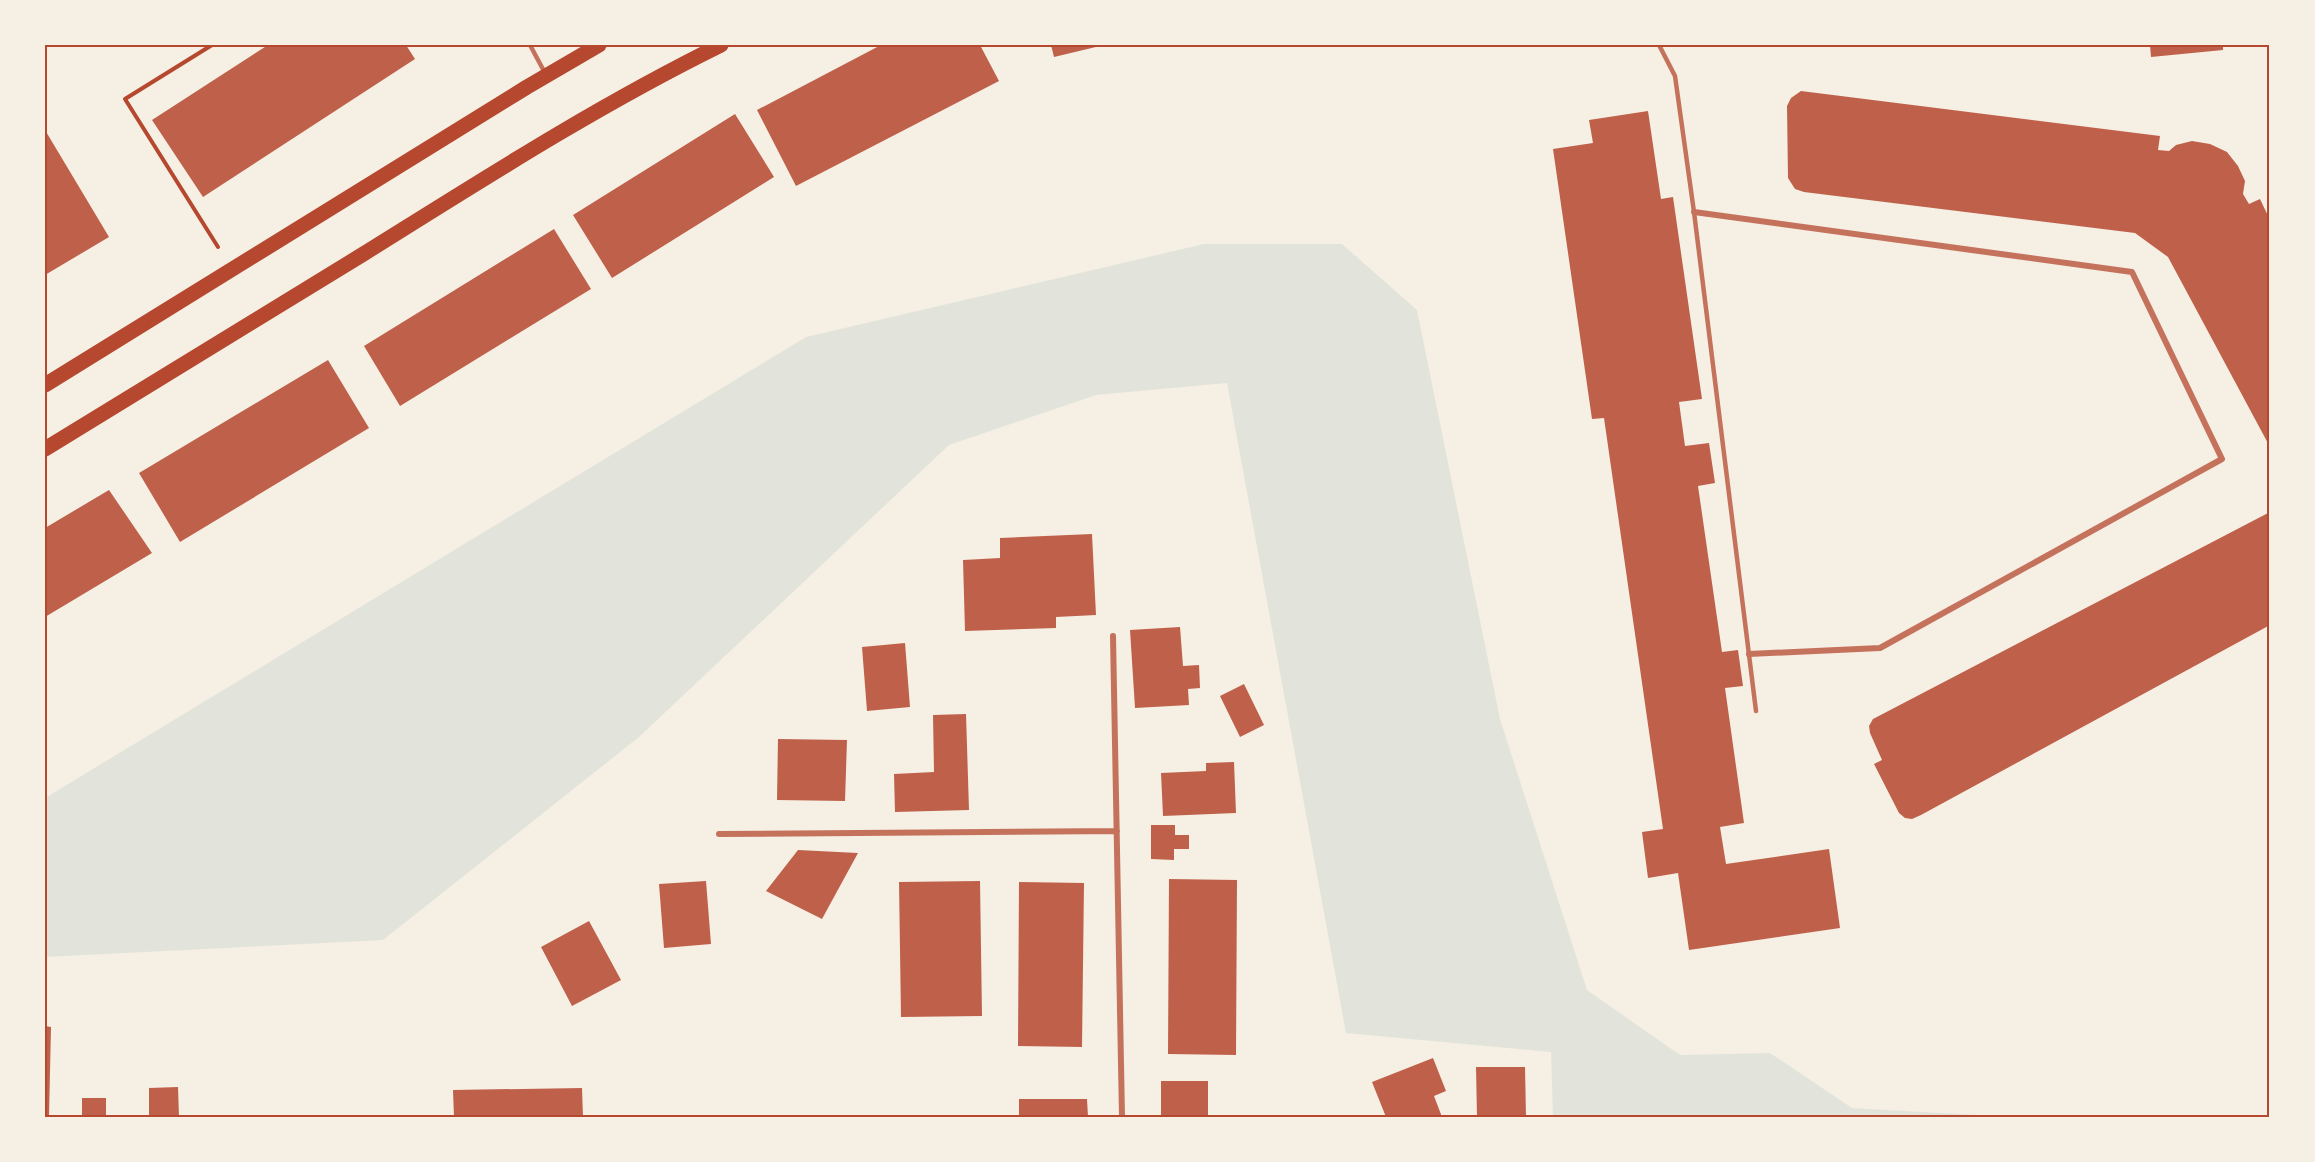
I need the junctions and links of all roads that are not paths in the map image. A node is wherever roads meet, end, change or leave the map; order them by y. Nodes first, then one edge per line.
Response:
1 (530, 45) edge
2 (599, 45) edge
3 (721, 45) edge
4 (1659, 45) edge
5 (546, 76) junction
6 (1694, 212) junction
7 (45, 385) edge
8 (45, 449) edge
9 (1113, 636) dead end
10 (1749, 654) junction
11 (1756, 711) dead end
12 (1117, 831) junction
13 (719, 834) dead end
14 (1122, 1117) edge

1 - 5 lane
2 - 5 main road
3 - 8 main road
4 - 6 lane
5 - 7 main road
6 - 10 lane
6 - 10 street
9 - 12 street
10 - 11 lane
12 - 13 street
12 - 14 street

